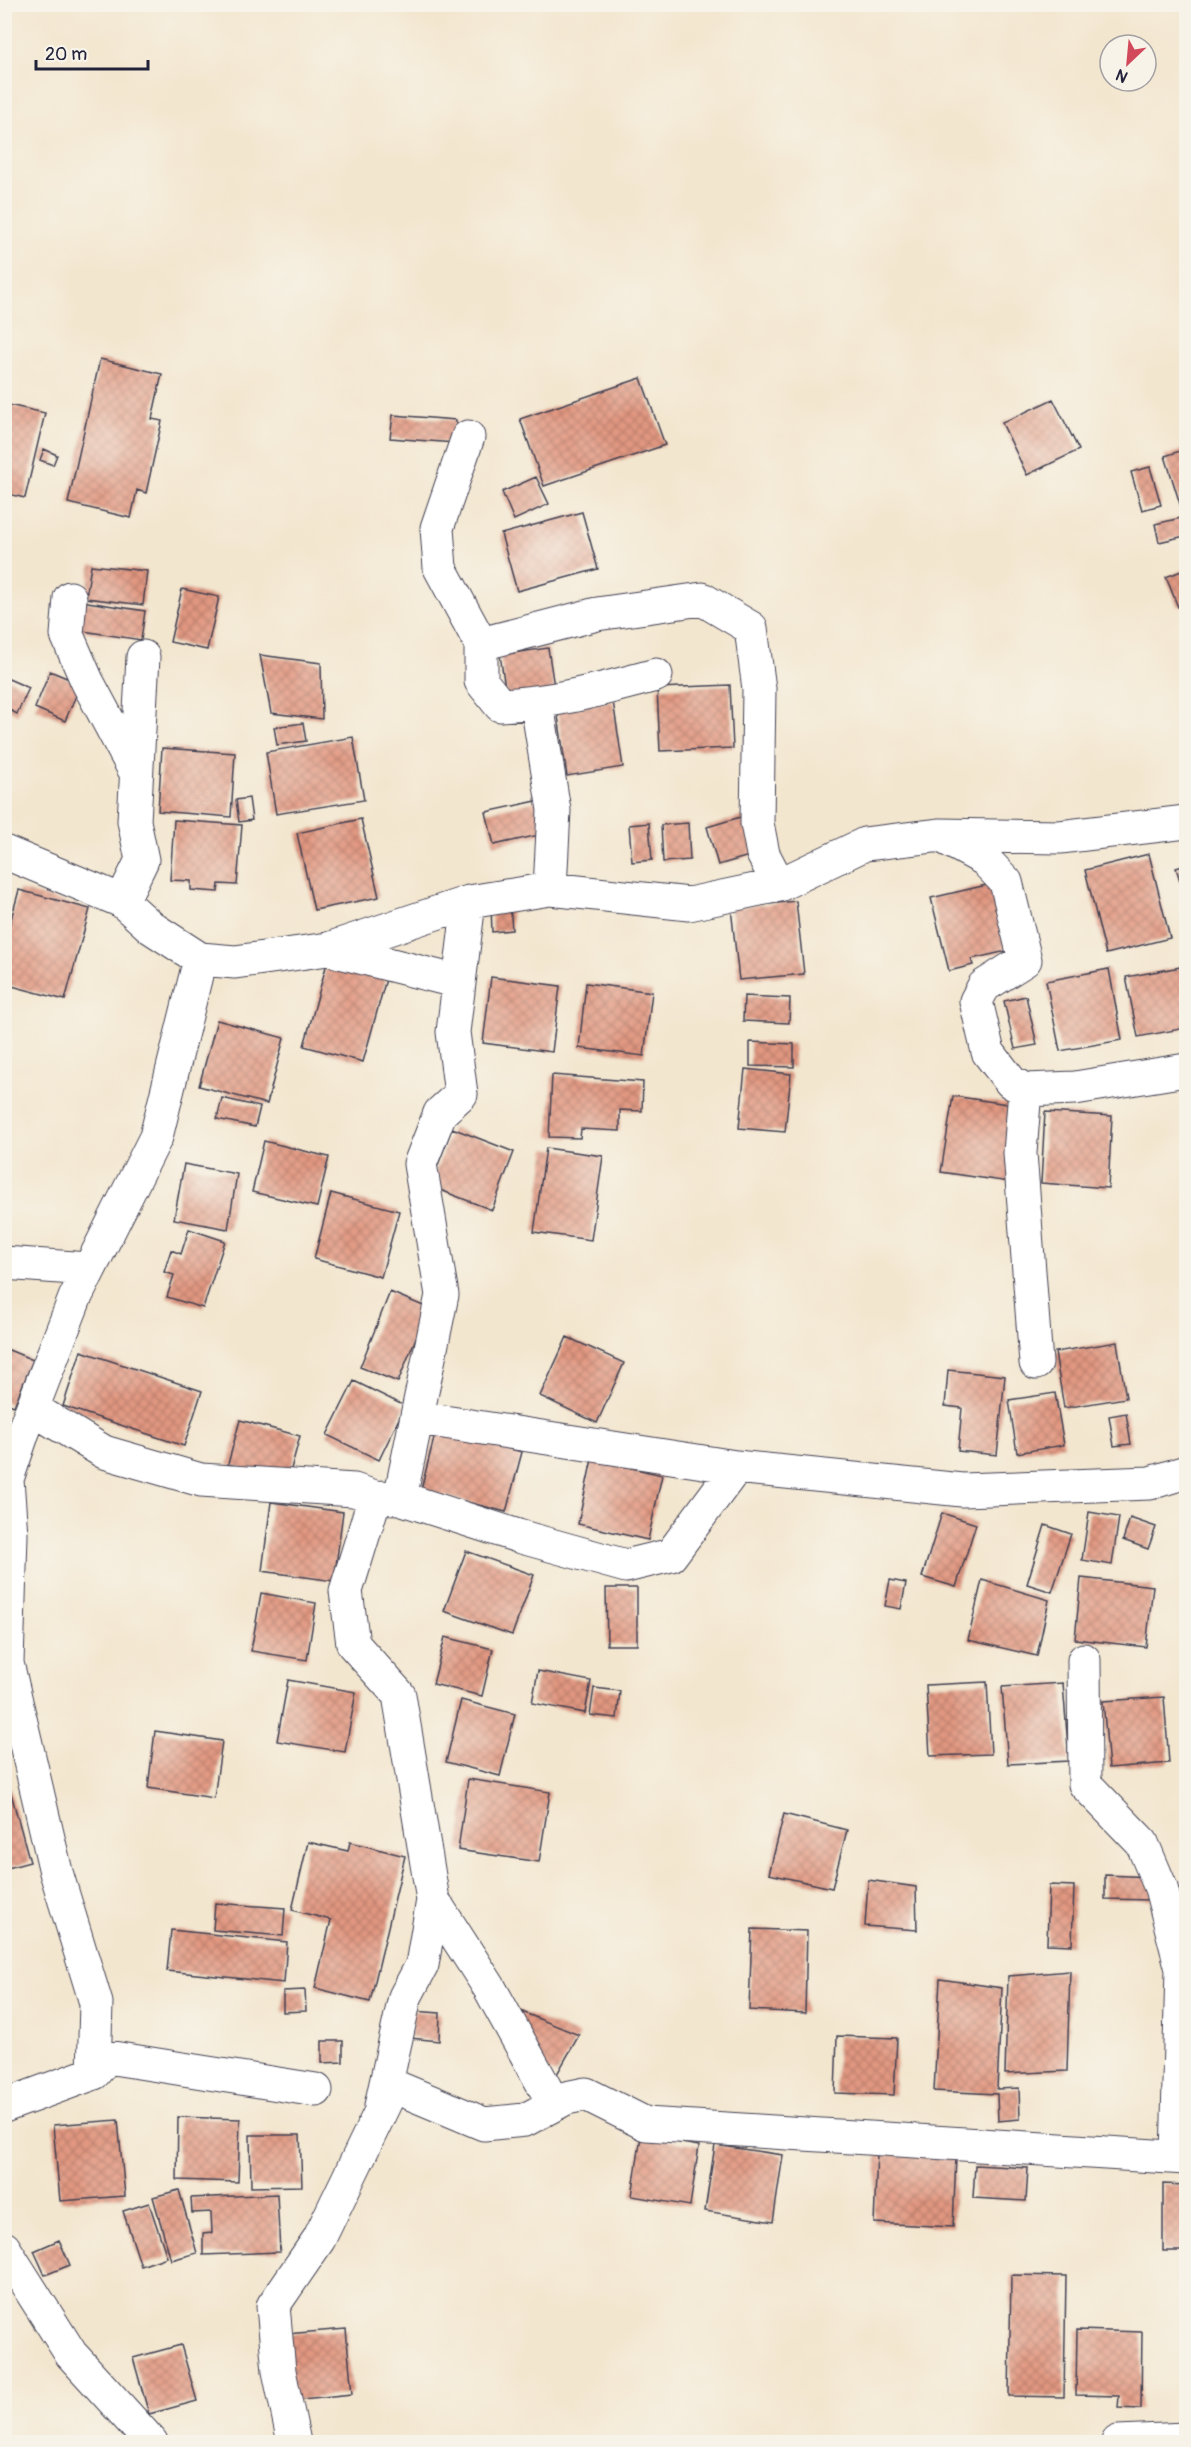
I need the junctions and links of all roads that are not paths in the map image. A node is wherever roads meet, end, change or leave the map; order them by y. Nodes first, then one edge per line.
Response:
1 (468, 437) dead end
2 (70, 598) dead end
3 (481, 644) junction
4 (143, 657) dead end
5 (656, 675) dead end
6 (537, 704) junction
7 (136, 772) junction
8 (1186, 822) edge
9 (941, 835) junction
10 (4, 852) edge
11 (779, 885) junction
12 (550, 889) junction
13 (122, 901) junction
14 (470, 902) junction
15 (328, 949) junction
16 (200, 959) junction
17 (459, 982) junction
18 (1186, 1071) edge
19 (1025, 1090) junction
20 (4, 1263) edge
21 (88, 1269) junction
22 (1036, 1363) dead end
23 (33, 1409) junction
24 (418, 1418) junction
25 (736, 1467) junction
26 (1186, 1472) edge
27 (387, 1497) junction
28 (1084, 1660) dead end
29 (433, 1900) junction
30 (94, 2073) junction
31 (316, 2090) dead end
32 (554, 2104) junction
33 (4, 2106) edge
34 (380, 2111) junction
35 (1182, 2158) edge
36 (4, 2248) edge
37 (1186, 2439) edge
38 (151, 2442) edge
39 (294, 2442) edge
40 (1118, 2442) edge

1 - 3 street
2 - 7 street
3 - 6 street
3 - 11 street
4 - 7 street
5 - 6 street
6 - 12 street
7 - 13 street
8 - 9 street
9 - 11 street
9 - 19 street
10 - 13 street
11 - 12 street
12 - 14 street
13 - 16 street
14 - 15 street
14 - 17 street
15 - 16 street
15 - 17 street
16 - 21 street
17 - 24 street
18 - 19 street
19 - 22 street
20 - 21 street
21 - 23 street
23 - 27 street
23 - 30 street
24 - 25 street
24 - 27 street
25 - 26 street
25 - 27 street
27 - 29 street
28 - 35 street
29 - 32 street
29 - 34 street
30 - 31 street
30 - 33 street
32 - 34 street
32 - 35 street
34 - 39 street
36 - 38 street
37 - 40 street

